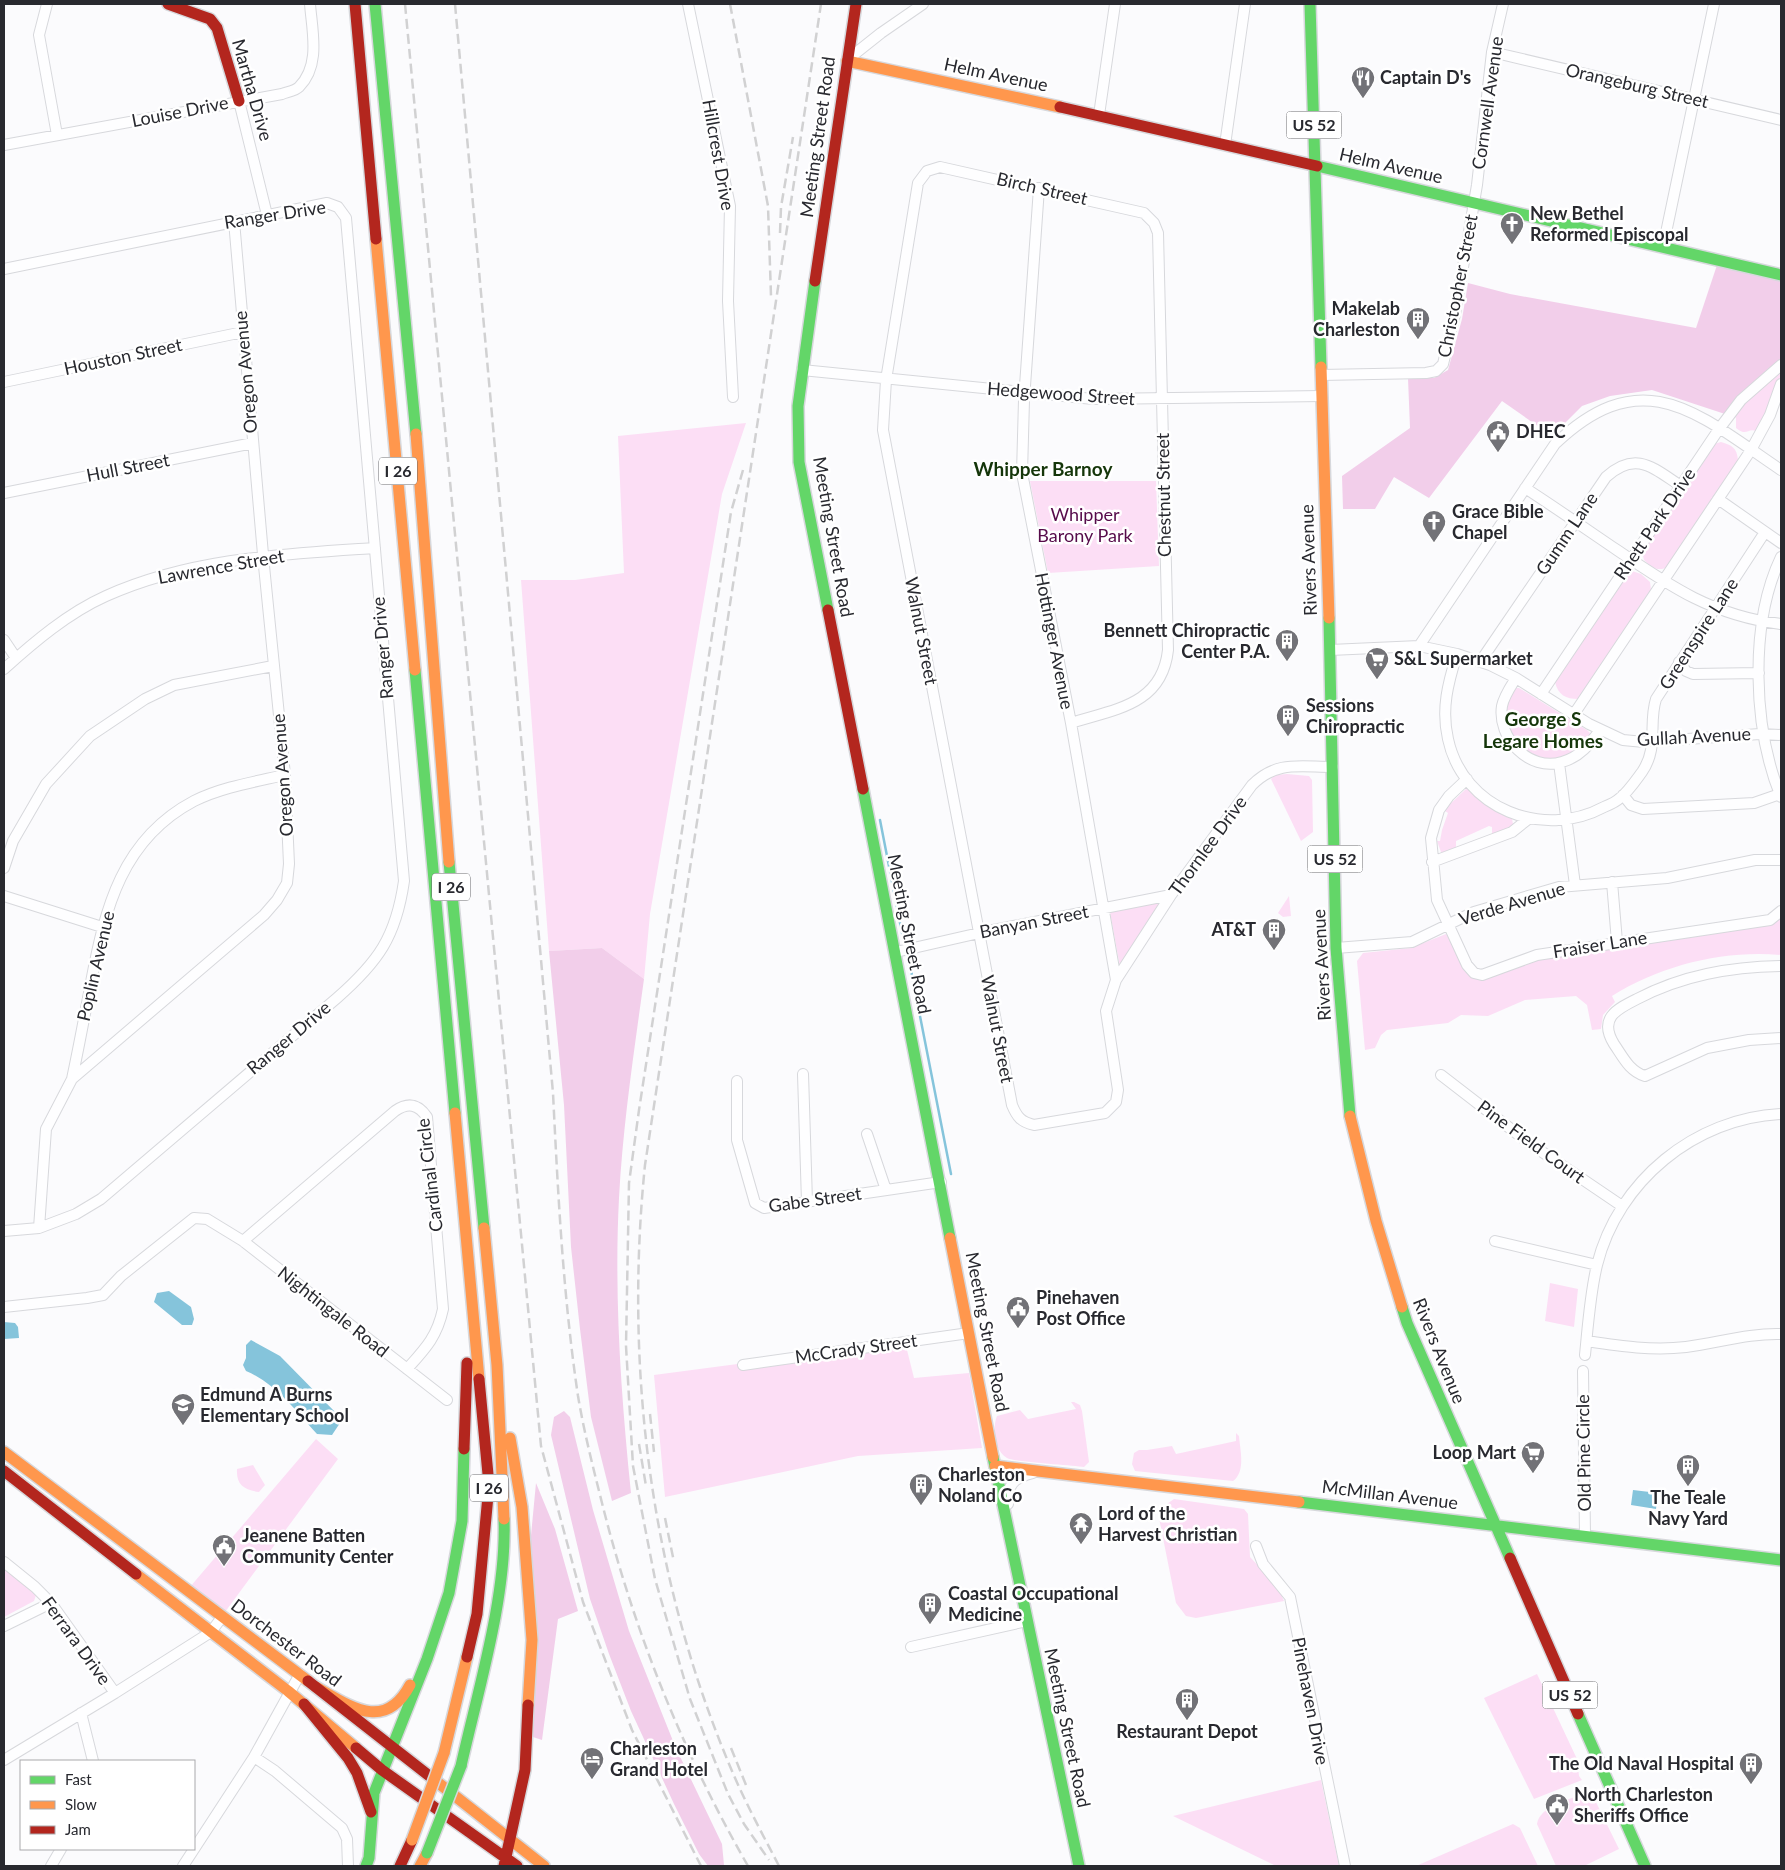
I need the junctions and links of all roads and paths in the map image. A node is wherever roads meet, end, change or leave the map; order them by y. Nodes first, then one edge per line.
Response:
1 (47, 4) edge
2 (168, 4) edge
3 (310, 4) edge
4 (355, 4) edge
5 (375, 4) edge
6 (688, 4) edge
7 (856, 4) edge
8 (923, 4) edge
9 (1115, 4) edge
10 (1245, 4) edge
11 (1310, 4) edge
12 (1503, 4) edge
13 (1714, 4) edge
14 (1492, 52) junction
15 (846, 61) junction
16 (1692, 99) junction
17 (239, 101) junction
18 (1099, 115) junction
19 (1781, 120) edge
20 (57, 135) junction
21 (4, 145) edge
22 (1225, 145) junction
23 (1315, 166) junction
24 (940, 167) joint
25 (1039, 188) junction
26 (1474, 204) junction
27 (1144, 213) joint
28 (268, 215) junction
29 (234, 221) junction
30 (1663, 246) junction
31 (4, 269) edge
32 (1781, 275) edge
33 (242, 332) junction
34 (1781, 365) edge
35 (802, 370) junction
36 (1322, 375) junction
37 (886, 380) junction
38 (4, 382) edge
39 (1781, 384) edge
40 (1026, 394) junction
41 (1322, 396) junction
42 (732, 397) dead end
43 (1163, 399) junction
44 (1719, 429) junction
45 (253, 443) junction
46 (1751, 450) junction
47 (1780, 467) edge
48 (1681, 486) junction
49 (1526, 488) junction
50 (4, 493) edge
51 (1718, 499) junction
52 (1576, 522) junction
53 (1765, 532) junction
54 (1781, 543) edge
55 (375, 548) junction
56 (263, 556) junction
57 (1781, 557) edge
58 (1631, 560) junction
59 (1662, 582) junction
60 (1716, 608) junction
61 (1763, 622) junction
62 (1781, 624) edge
63 (4, 640) edge
64 (1419, 646) junction
65 (1330, 650) junction
66 (1458, 654) junction
67 (16, 658) junction
68 (1480, 662) junction
69 (1679, 662) junction
70 (273, 666) junction
71 (4, 669) edge
72 (1758, 673) junction
73 (1516, 678) junction
74 (1541, 694) junction
75 (1574, 714) junction
76 (1071, 723) junction
77 (1600, 730) junction
78 (1763, 734) junction
79 (1781, 735) edge
80 (1654, 742) junction
81 (1559, 763) junction
82 (1333, 767) junction
83 (285, 775) junction
84 (1467, 779) junction
85 (1623, 794) junction
86 (1781, 795) edge
87 (1528, 820) junction
88 (1566, 820) junction
89 (1781, 860) edge
90 (1432, 862) junction
91 (4, 868) edge
92 (1612, 882) junction
93 (1575, 885) junction
94 (1172, 895) junction
95 (4, 896) edge
96 (1105, 908) junction
97 (1781, 911) edge
98 (1448, 924) junction
99 (102, 926) junction
100 (978, 933) junction
101 (1617, 942) junction
102 (1336, 948) junction
103 (896, 952) junction
104 (1781, 966) edge
105 (1116, 980) junction
106 (1781, 1038) edge
107 (803, 1074) dead end
108 (1441, 1075) dead end
109 (72, 1079) junction
110 (737, 1082) dead end
111 (1118, 1090) joint
112 (1781, 1114) edge
113 (866, 1134) dead end
114 (941, 1182) junction
115 (886, 1190) junction
116 (807, 1202) junction
117 (1622, 1206) junction
118 (464, 1220) junction
119 (38, 1228) junction
120 (4, 1231) edge
121 (243, 1241) junction
122 (1494, 1241) dead end
123 (1597, 1265) junction
124 (4, 1307) edge
125 (969, 1333) junction
126 (1781, 1334) edge
127 (1587, 1341) junction
128 (1585, 1355) dead end
129 (497, 1365) junction
130 (743, 1365) dead end
131 (407, 1369) junction
132 (1583, 1371) dead end
133 (447, 1400) dead end
134 (4, 1452) edge
135 (995, 1466) junction
136 (4, 1471) edge
137 (1040, 1472) junction
138 (1004, 1513) junction
139 (1495, 1525) junction
140 (1586, 1536) junction
141 (1256, 1546) dead end
142 (1781, 1560) edge
143 (4, 1562) edge
144 (51, 1603) junction
145 (222, 1617) junction
146 (1027, 1621) junction
147 (4, 1626) edge
148 (211, 1632) junction
149 (911, 1647) dead end
150 (427, 1659) junction
151 (300, 1674) junction
152 (316, 1687) junction
153 (288, 1691) junction
154 (115, 1693) junction
155 (304, 1704) junction
156 (81, 1713) junction
157 (393, 1747) junction
158 (254, 1757) junction
159 (4, 1760) edge
160 (93, 1760) edge
161 (382, 1770) junction
162 (374, 1822) junction
163 (511, 1841) junction
164 (195, 1848) edge
165 (61, 1850) edge
166 (193, 1850) edge
167 (509, 1864) edge
168 (50, 1866) edge
169 (183, 1866) edge
170 (348, 1866) edge
171 (366, 1866) edge
172 (400, 1866) edge
173 (420, 1866) edge
174 (544, 1866) edge
175 (1079, 1866) edge
176 (1345, 1866) edge
177 (1645, 1866) edge

1 - 20 street
2 - 17 main road, Martha Drive
3 - 17 street, Louise Drive
4 - 118 main road, I 26
5 - 129 main road, I 26
6 - 42 street, Hillcrest Drive
7 - 15 main road, Meeting Street Road
8 - 15 street
9 - 18 street
10 - 22 street
11 - 23 main road, Rivers Avenue / US 52
12 - 14 street, Cornwell Avenue
13 - 16 street
14 - 16 street, Orangeburg Street
14 - 26 street, Cornwell Avenue
15 - 18 main road, Helm Avenue
15 - 35 main road, Meeting Street Road
16 - 19 street, Orangeburg Street
16 - 30 street
17 - 20 street, Louise Drive
17 - 28 street, Martha Drive
18 - 22 main road, Helm Avenue
20 - 21 street, Louise Drive
22 - 23 main road, Helm Avenue
23 - 26 main road, Helm Avenue
23 - 36 main road, Rivers Avenue / US 52
24 - 25 street, Birch Street
24 - 37 street, Walnut Street
25 - 27 street, Birch Street
25 - 40 street, Hottinger Avenue
26 - 30 main road, Helm Avenue
26 - 36 street, Christopher Street
27 - 43 street, Chestnut Street
28 - 29 street, Ranger Drive
28 - 55 street, Ranger Drive
29 - 31 street, Ranger Drive
29 - 33 street, Oregon Avenue
30 - 32 main road, Helm Avenue
33 - 38 street, Houston Street
33 - 45 street, Oregon Avenue
34 - 44 street, Rhett Park Drive
35 - 37 street, Hedgewood Street
35 - 103 main road, Meeting Street Road
36 - 41 main road, Rivers Avenue / US 52
37 - 40 street, Hedgewood Street
37 - 100 street, Walnut Street
39 - 46 street
40 - 43 street, Hedgewood Street
40 - 76 street, Hottinger Avenue
41 - 43 street, Hedgewood Street
41 - 65 main road, Rivers Avenue / US 52
43 - 76 street, Chestnut Street
44 - 46 street
44 - 48 street, Rhett Park Drive
44 - 49 street
45 - 50 street, Hull Street
45 - 56 street, Oregon Avenue
46 - 47 street
46 - 51 street
48 - 52 street, Gumm Lane
48 - 58 street, Rhett Park Drive
49 - 52 street
49 - 64 street
51 - 53 street
51 - 59 street
52 - 58 street
52 - 68 street, Gumm Lane
53 - 54 street
53 - 60 street, Greenspire Lane
55 - 56 street, Lawrence Street
55 - 119 street, Ranger Drive
56 - 67 street, Lawrence Street
56 - 70 street, Oregon Avenue
57 - 61 street
58 - 59 street
58 - 74 street, Rhett Park Drive
59 - 60 street
59 - 75 street
60 - 61 street
60 - 69 street, Greenspire Lane
61 - 62 street
61 - 72 street
63 - 67 street
64 - 65 street, Gullah Avenue
64 - 66 street, Gullah Avenue
65 - 82 main road, Rivers Avenue / US 52
66 - 68 street, Gullah Avenue
66 - 84 street
67 - 71 street, Lawrence Street
68 - 73 street, Gullah Avenue
69 - 72 street
69 - 80 street, Greenspire Lane
70 - 83 street, Oregon Avenue
70 - 91 street
72 - 78 street
73 - 74 street, Gullah Avenue
73 - 81 street
74 - 75 street, Gullah Avenue
75 - 77 street, Gullah Avenue
76 - 96 street, Hottinger Avenue
77 - 80 street, Gullah Avenue
77 - 81 street
78 - 79 street, Gullah Avenue
78 - 80 street, Gullah Avenue
78 - 86 street
80 - 85 street
81 - 88 street
82 - 94 street, Thornlee Drive
82 - 102 main road, Rivers Avenue / US 52
83 - 99 street, Poplin Avenue
83 - 109 street, Oregon Avenue
84 - 87 street
84 - 90 street, Fraiser Lane
85 - 86 street
85 - 88 street
87 - 88 street
87 - 90 street
88 - 93 street
89 - 92 street, Verde Avenue
90 - 98 street, Fraiser Lane
92 - 93 street, Verde Avenue
92 - 101 street
93 - 98 street, Verde Avenue
94 - 96 street, Banyan Street
94 - 105 street, Thornlee Drive
95 - 99 street
96 - 100 street, Banyan Street
96 - 105 street, Hottinger Avenue
97 - 101 street, Fraiser Lane
98 - 101 street, Fraiser Lane
98 - 102 street, Verde Avenue
99 - 109 street, Poplin Avenue
100 - 103 street, Banyan Street
100 - 111 street, Walnut Street
102 - 139 main road, Rivers Avenue / US 52
103 - 114 main road, Meeting Street Road
104 - 106 street
105 - 111 street, Hottinger Avenue
107 - 116 street
108 - 117 street, Pine Field Court
109 - 119 street, Oregon Avenue
110 - 116 street, Gabe Street
112 - 117 street
113 - 115 street
114 - 115 street, Gabe Street
114 - 125 main road, Meeting Street Road
115 - 116 street, Gabe Street
117 - 123 street
118 - 150 main road
118 - 172 main road, I 26, bridge
119 - 120 street, Ranger Drive
121 - 124 street, Nightingale Road
121 - 131 street, Nightingale Road
121 - 131 street, Cardinal Circle
122 - 123 street
123 - 127 street
125 - 130 street, McCrady Street
125 - 135 main road, Meeting Street Road
126 - 127 street
127 - 128 street
129 - 163 main road
129 - 173 main road, I 26, bridge
131 - 133 street, Nightingale Road
132 - 140 street, Old Pine Circle
134 - 145 main road, Dorchester Road
135 - 137 main road, McMillan Avenue
135 - 138 main road, Meeting Street Road
136 - 148 main road, Dorchester Road
137 - 138 street
137 - 139 main road, McMillan Avenue
138 - 146 main road, Meeting Street Road
139 - 140 main road, McMillan Avenue
139 - 177 main road, Rivers Avenue / US 52
140 - 142 main road, McMillan Avenue
141 - 176 street, Pinehaven Drive
143 - 144 street, Ferrara Drive
144 - 147 street
144 - 154 street, Ferrara Drive
145 - 148 street, Ferrara Drive
145 - 151 main road, Dorchester Road
146 - 149 street
146 - 175 main road, Meeting Street Road
148 - 153 main road, Dorchester Road
148 - 154 street, Ferrara Drive
150 - 152 main road
150 - 157 main road
151 - 152 main road, Dorchester Road
151 - 153 street
152 - 157 main road, Dorchester Road
153 - 155 main road, Dorchester Road
153 - 158 street
154 - 156 street
155 - 161 main road, Dorchester Road
155 - 162 main road
156 - 159 street
156 - 160 street
157 - 161 main road
157 - 163 main road, Dorchester Road
158 - 164 street
158 - 170 street
161 - 162 main road
161 - 167 main road, Dorchester Road
162 - 171 main road
163 - 167 main road
163 - 174 main road, Dorchester Road
165 - 168 street
166 - 169 street

